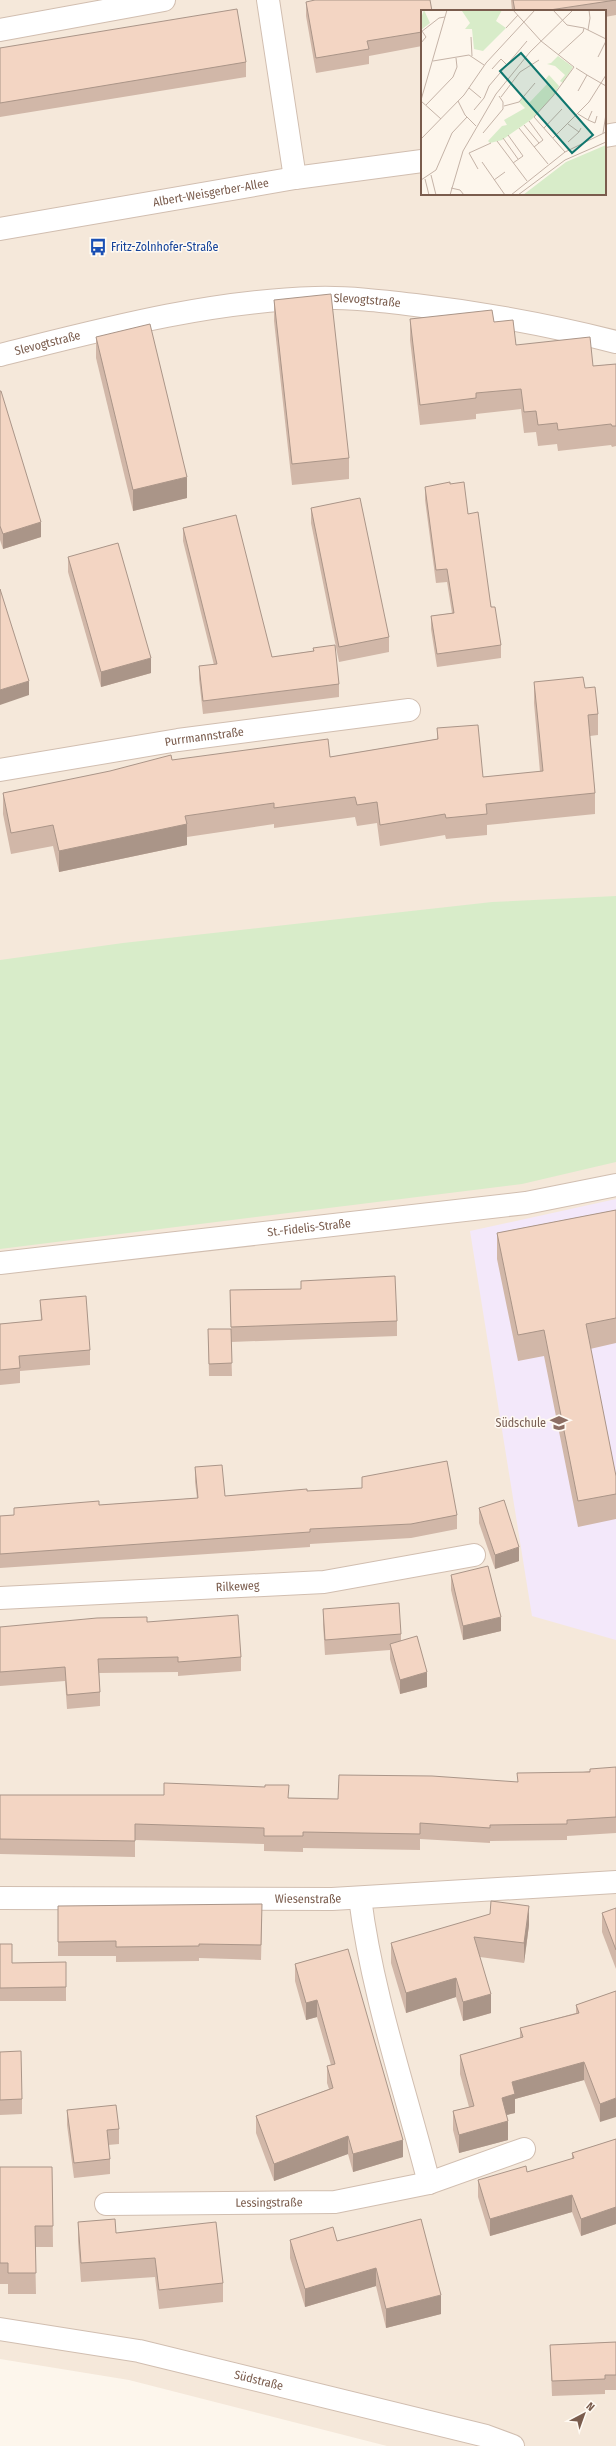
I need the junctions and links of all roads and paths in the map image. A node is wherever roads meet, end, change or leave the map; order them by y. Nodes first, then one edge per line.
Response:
1 (164, 0) edge
2 (268, 0) edge
3 (66, 8) edge
4 (0, 30) edge
5 (616, 134) edge
6 (606, 136) edge
7 (421, 161) edge
8 (296, 178) junction
9 (0, 229) edge
10 (616, 342) edge
11 (0, 354) edge
12 (409, 710) dead end
13 (0, 770) edge
14 (616, 1185) edge
15 (0, 1263) edge
16 (474, 1555) dead end
17 (0, 1598) edge
18 (616, 1882) edge
19 (0, 1898) edge
20 (360, 1898) junction
21 (524, 2149) dead end
22 (429, 2182) junction
23 (106, 2204) dead end
24 (0, 2329) edge
25 (513, 2446) edge

1 - 3 street
2 - 8 street
3 - 4 street
5 - 6 street
7 - 8 street, Albert-Weisgerber-Allee
8 - 9 street, Albert-Weisgerber-Allee
10 - 11 street, Slevogtstraße
12 - 13 street, Purrmannstraße
14 - 15 street, St.-Fidelis-Straße
16 - 17 street, Rilkeweg
18 - 20 street, Wiesenstraße
19 - 20 street, Wiesenstraße
20 - 22 street
21 - 22 street, Lessingstraße
22 - 23 street, Lessingstraße
24 - 25 street, Südstraße

